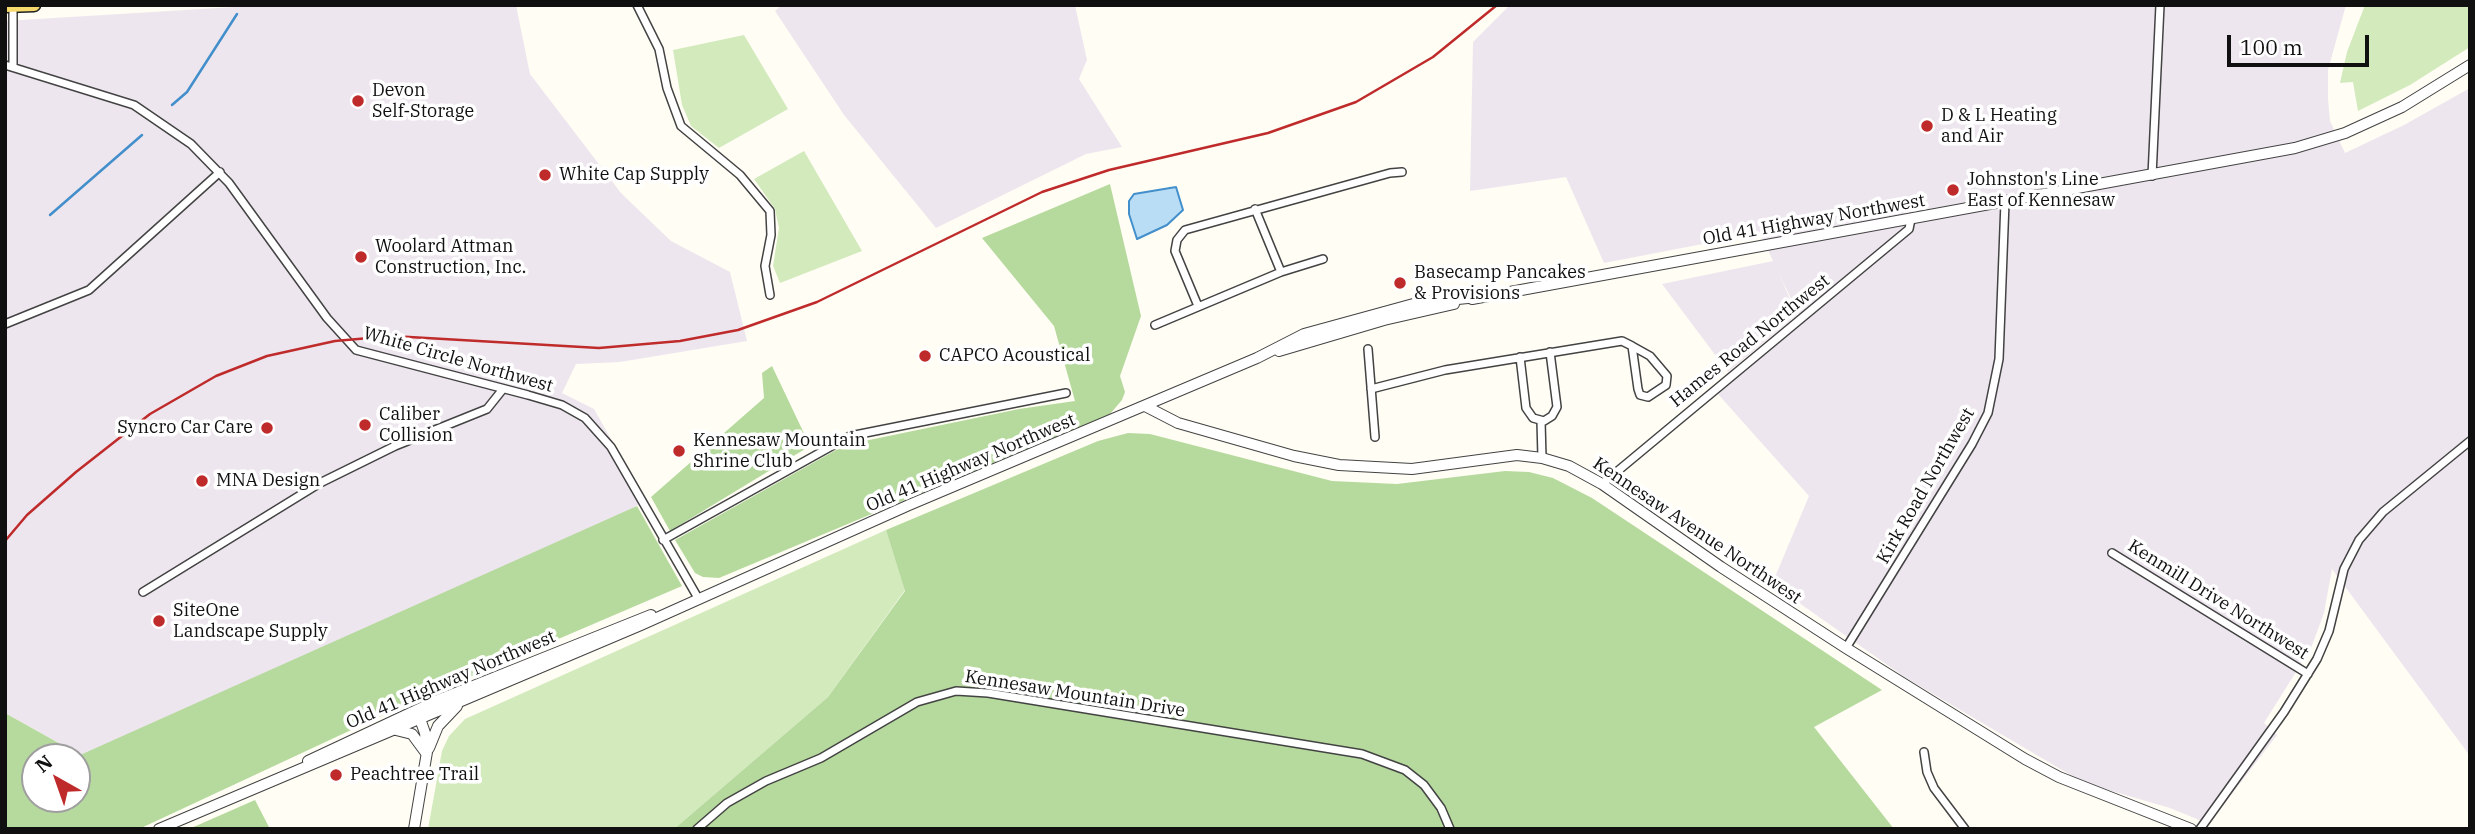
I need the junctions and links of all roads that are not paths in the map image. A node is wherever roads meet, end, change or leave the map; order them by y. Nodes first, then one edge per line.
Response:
1 (34, 5) edge
2 (637, 5) edge
3 (2161, 5) edge
4 (5, 6) edge
5 (13, 6) edge
6 (2470, 65) edge
7 (9, 66) edge
8 (1402, 172) dead end
9 (220, 173) junction
10 (2152, 176) junction
11 (2005, 202) junction
12 (1255, 209) junction
13 (1911, 219) junction
14 (1323, 259) dead end
15 (1281, 272) junction
16 (770, 295) dead end
17 (1198, 306) junction
18 (5, 324) edge
19 (1155, 325) dead end
20 (1632, 346) junction
21 (1367, 349) dead end
22 (1550, 352) junction
23 (1520, 357) junction
24 (503, 389) junction
25 (1371, 389) junction
26 (1066, 393) dead end
27 (1145, 406) junction
28 (1541, 421) junction
29 (1375, 437) dead end
30 (2470, 441) edge
31 (1542, 458) junction
32 (1602, 484) junction
33 (663, 540) junction
34 (2112, 554) dead end
35 (143, 592) dead end
36 (698, 598) junction
37 (1846, 648) junction
38 (2308, 674) junction
39 (465, 700) junction
40 (418, 714) junction
41 (396, 730) junction
42 (1924, 752) dead end
43 (427, 754) junction
44 (260, 785) junction
45 (159, 829) edge
46 (414, 829) edge
47 (697, 829) edge
48 (1450, 829) edge
49 (1965, 829) edge
50 (2190, 829) edge
51 (2200, 829) edge

1 - 5 main road
2 - 16 street
3 - 10 street
4 - 5 main road
5 - 7 street, White Circle Northwest
6 - 10 street, Old 41 Highway Northwest
7 - 9 street, White Circle Northwest
8 - 12 street
9 - 18 street
9 - 24 street, White Circle Northwest
10 - 11 street, Old 41 Highway Northwest
11 - 13 street, Old 41 Highway Northwest
11 - 37 street, Kirk Road Northwest
12 - 15 street
12 - 17 street
13 - 27 street, Old 41 Highway Northwest
13 - 32 street, Hames Road Northwest
14 - 15 street
15 - 17 street
17 - 19 street
20 - 20 street
20 - 22 street
21 - 25 street
22 - 23 street
22 - 28 street
23 - 25 street
23 - 28 street
24 - 33 street, White Circle Northwest
24 - 35 street
25 - 29 street
26 - 33 street
27 - 31 street, Kennesaw Avenue Northwest
27 - 36 street, Old 41 Highway Northwest
28 - 31 street
30 - 38 street
31 - 32 street, Kennesaw Avenue Northwest
32 - 37 street, Kennesaw Avenue Northwest
33 - 36 street, White Circle Northwest
34 - 38 street, Kenmill Drive Northwest
36 - 39 street, Old 41 Highway Northwest
36 - 40 street, Old 41 Highway Northwest
37 - 50 street, Kennesaw Avenue Northwest
38 - 51 street
39 - 40 street, Old 41 Highway Northwest
39 - 43 street
40 - 41 street, Old 41 Highway Northwest
40 - 43 street
40 - 44 street, Old 41 Highway Northwest
41 - 43 street
41 - 44 street, Old 41 Highway Northwest
42 - 49 street
43 - 46 street
44 - 45 street, Old 41 Highway Northwest
47 - 48 street, Kennesaw Mountain Drive

